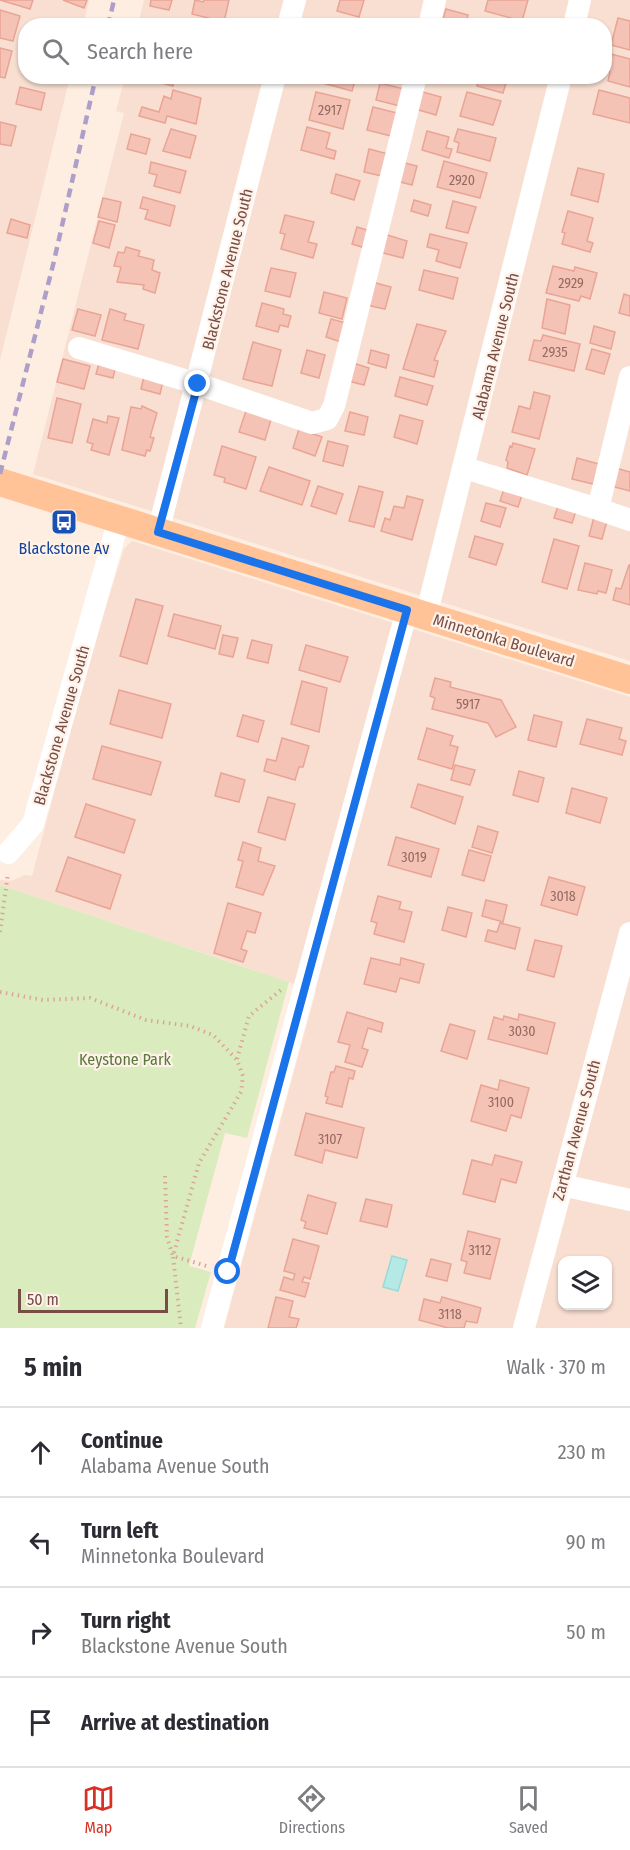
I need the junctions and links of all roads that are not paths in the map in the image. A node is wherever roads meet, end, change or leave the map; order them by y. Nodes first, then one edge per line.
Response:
1 (295, 0) edge
2 (435, 0) edge
3 (580, 0) edge
4 (290, 18) edge
5 (431, 18) edge
6 (576, 18) edge
7 (273, 84) edge
8 (414, 84) edge
9 (559, 84) edge
10 (79, 348) dead end
11 (630, 377) edge
12 (198, 384) junction
13 (465, 468) junction
14 (0, 482) edge
15 (598, 509) junction
16 (119, 519) junction
17 (630, 520) edge
18 (158, 532) junction
19 (417, 613) junction
20 (630, 680) edge
21 (8, 854) road end
22 (630, 933) edge
23 (562, 1185) junction
24 (630, 1200) edge
25 (212, 1328) edge
26 (524, 1328) edge

1 - 4 street
2 - 5 street
3 - 6 street
7 - 12 street, Blackstone Avenue South
8 - 12 street
9 - 13 street, Alabama Avenue South
10 - 12 street
11 - 15 street
12 - 18 street, Blackstone Avenue South
13 - 15 street
13 - 19 street, Alabama Avenue South
14 - 16 main road, Minnetonka Boulevard
15 - 17 street
16 - 18 main road, Minnetonka Boulevard
16 - 21 street, Blackstone Avenue South
18 - 19 main road, Minnetonka Boulevard
19 - 20 main road, Minnetonka Boulevard
19 - 25 street, Alabama Avenue South
22 - 23 street, Zarthan Avenue South
23 - 24 street
23 - 26 street, Zarthan Avenue South

